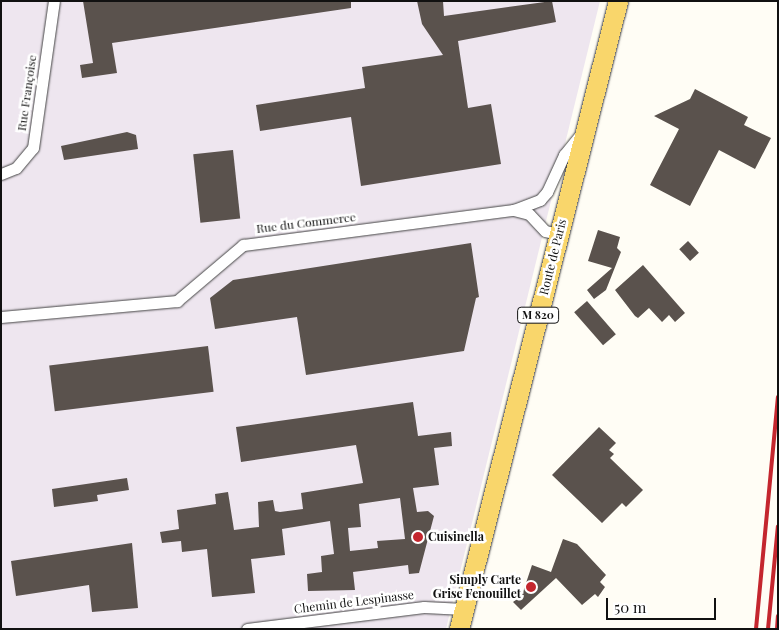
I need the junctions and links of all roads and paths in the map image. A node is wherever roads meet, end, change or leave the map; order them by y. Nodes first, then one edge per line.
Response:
1 (54, 1) edge
2 (618, 1) edge
3 (586, 129) junction
4 (1, 174) edge
5 (514, 210) junction
6 (559, 234) junction
7 (1, 316) edge
8 (464, 609) junction
9 (247, 629) edge
10 (459, 629) edge

1 - 4 street, Rue Françoise
2 - 3 main road, Route de Paris / M 820
3 - 5 street, Rue du Commerce
3 - 6 main road, Route de Paris / M 820
5 - 6 street
5 - 7 street, Rue du Commerce
6 - 8 main road, Route de Paris / M 820
8 - 9 street, Chemin de Lespinasse
8 - 10 main road, Route de Paris / M 820

